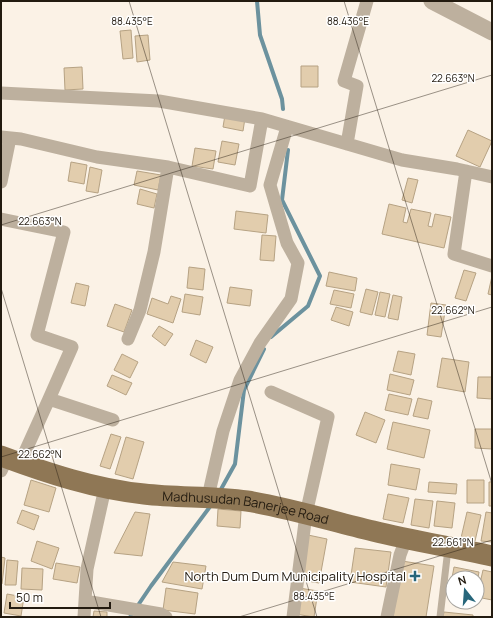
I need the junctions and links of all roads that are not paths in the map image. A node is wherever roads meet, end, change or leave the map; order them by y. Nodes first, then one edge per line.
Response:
1 (367, 1) edge
2 (432, 1) edge
3 (492, 32) edge
4 (1, 93) edge
5 (262, 119) junction
6 (287, 127) junction
7 (6, 137) edge
8 (342, 143) junction
9 (168, 167) junction
10 (466, 171) junction
11 (492, 177) edge
12 (1, 182) edge
13 (1, 219) edge
14 (492, 266) edge
15 (128, 339) dead end
16 (271, 392) dead end
17 (49, 399) junction
18 (113, 420) dead end
19 (7, 462) edge
20 (105, 488) junction
21 (212, 497) junction
22 (306, 514) junction
23 (406, 539) junction
24 (448, 547) junction
25 (492, 556) edge
26 (85, 601) junction
27 (84, 617) edge
28 (166, 617) edge
29 (293, 617) edge
30 (387, 617) edge
31 (440, 617) edge

1 - 8 street
2 - 3 street
4 - 5 street
5 - 6 street
5 - 9 street
6 - 8 street
6 - 21 street
7 - 9 street
7 - 12 street
8 - 10 street
9 - 15 street
10 - 11 street
10 - 14 street
13 - 17 street
16 - 22 street
17 - 18 street
17 - 19 street
19 - 20 main road, Madhusudan Banerjee Road
20 - 21 main road, Madhusudan Banerjee Road
20 - 26 street
21 - 22 main road, Madhusudan Banerjee Road
22 - 23 main road, Madhusudan Banerjee Road
22 - 29 street
23 - 24 main road, Madhusudan Banerjee Road
23 - 30 street
24 - 25 main road, Madhusudan Banerjee Road
24 - 31 lane
26 - 27 street
26 - 28 street

